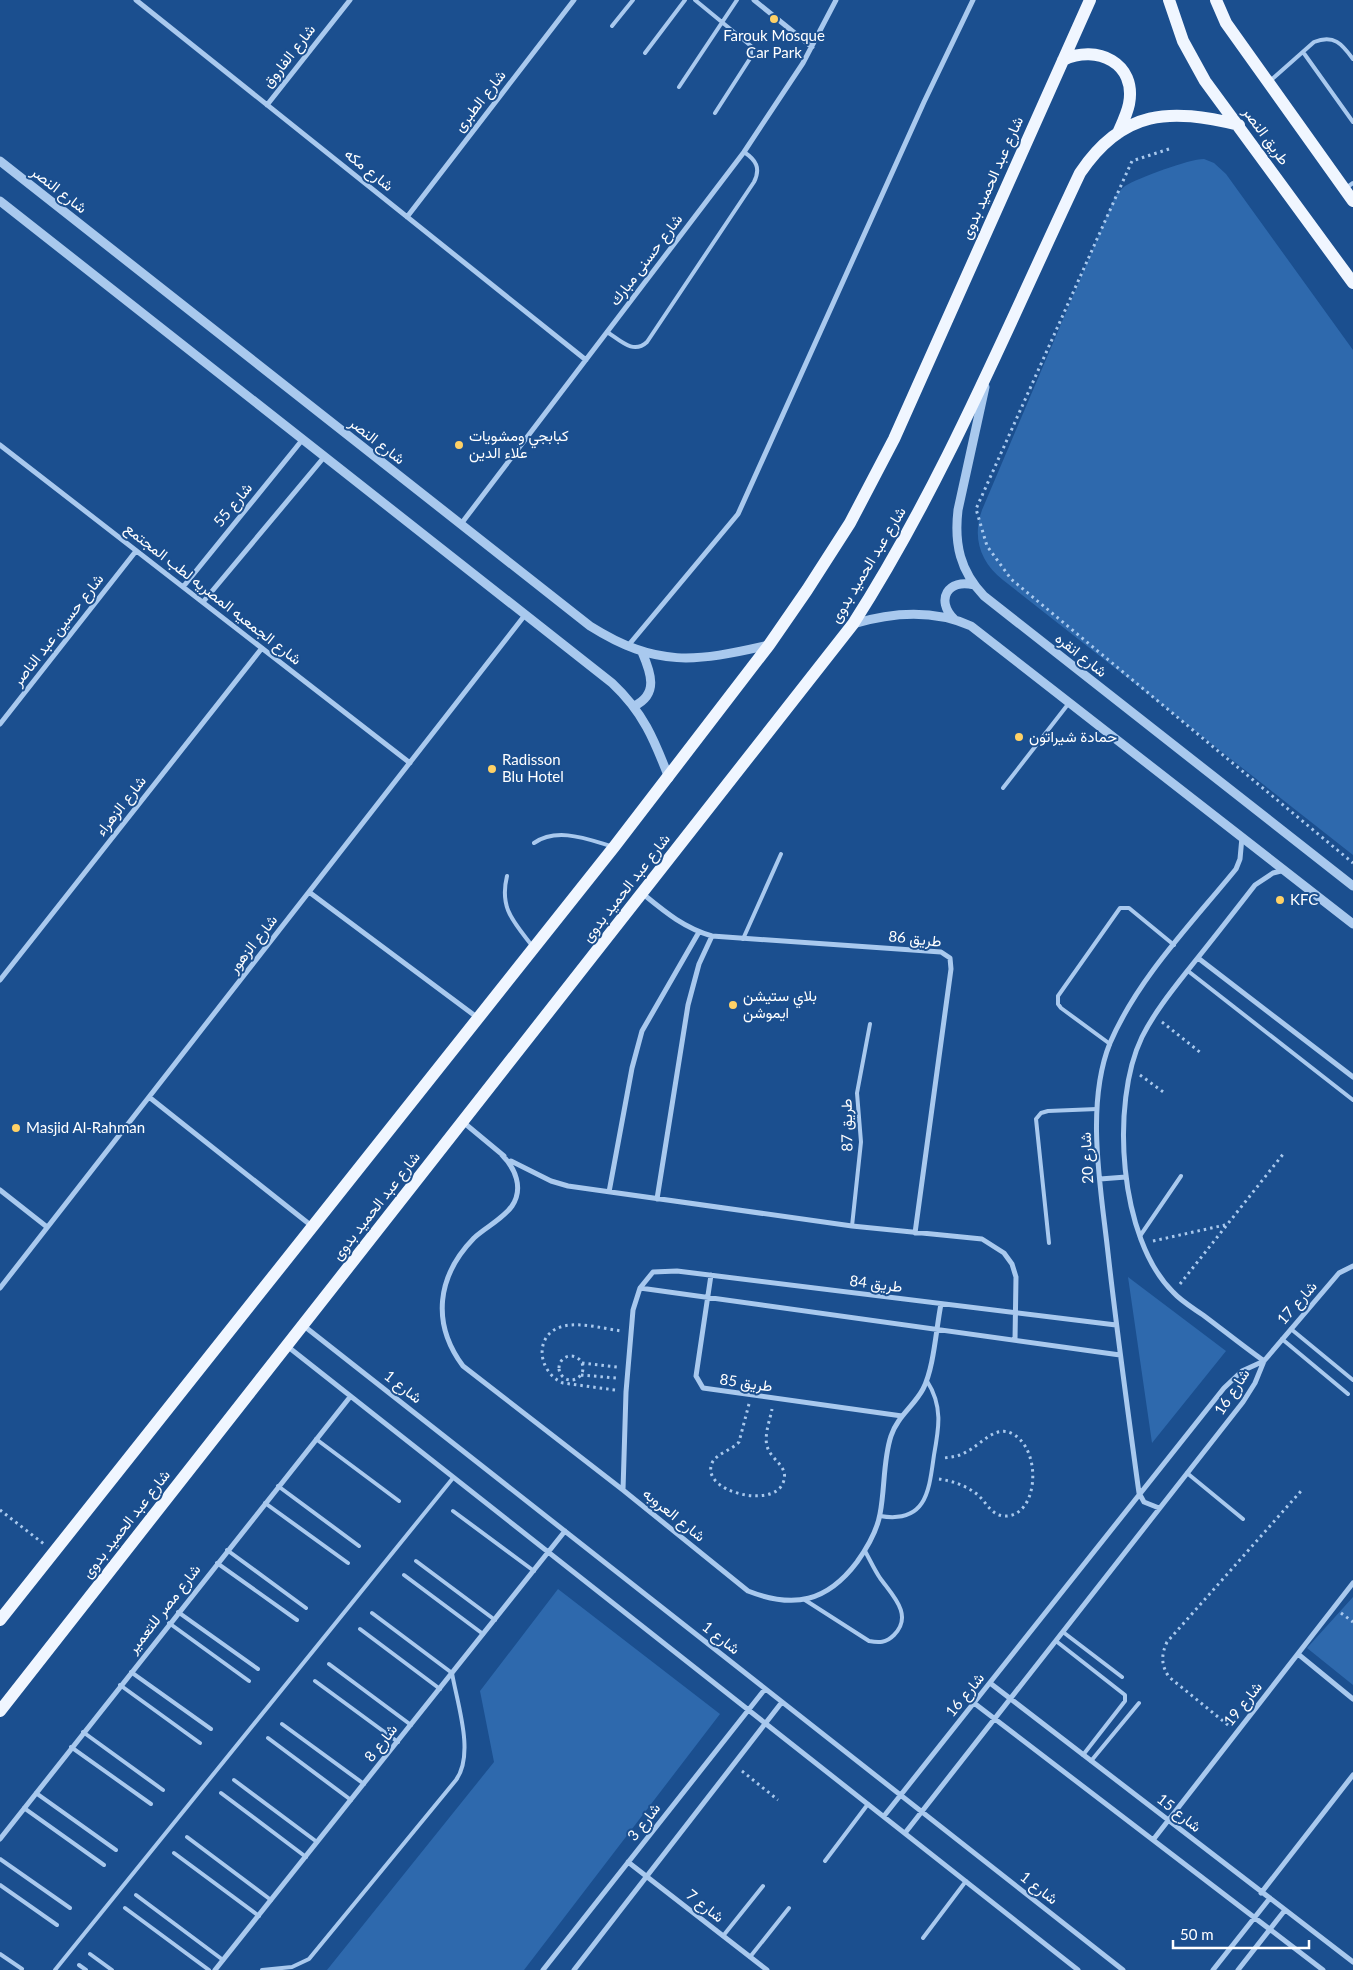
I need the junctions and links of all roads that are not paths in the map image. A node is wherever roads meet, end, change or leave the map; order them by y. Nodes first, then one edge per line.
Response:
1 (136, 0) edge
2 (350, 0) edge
3 (574, 0) edge
4 (633, 0) edge
5 (685, 0) edge
6 (694, 0) edge
7 (737, 0) edge
8 (836, 0) edge
9 (973, 0) edge
10 (1090, 0) edge
11 (1169, 0) edge
12 (1216, 0) edge
13 (757, 1) edge
14 (722, 21) junction
15 (612, 26) dead end
16 (812, 47) junction
17 (1302, 52) junction
18 (645, 53) dead end
19 (1353, 59) edge
20 (1063, 60) junction
21 (1268, 82) junction
22 (679, 87) dead end
23 (267, 105) junction
24 (715, 112) dead end
25 (1353, 122) edge
26 (1239, 126) junction
27 (1118, 133) junction
28 (744, 152) junction
29 (0, 161) edge
30 (1349, 186) edge
31 (0, 201) edge
32 (1353, 201) edge
33 (407, 217) junction
34 (1353, 283) edge
35 (607, 332) junction
36 (586, 360) junction
37 (990, 364) junction
38 (303, 439) junction
39 (0, 445) edge
40 (325, 456) junction
41 (462, 524) junction
42 (136, 551) junction
43 (974, 585) junction
44 (183, 587) junction
45 (203, 602) junction
46 (526, 615) junction
47 (954, 618) junction
48 (854, 624) junction
49 (769, 644) junction
50 (627, 647) junction
51 (262, 648) junction
52 (642, 652) junction
53 (1070, 702) junction
54 (634, 706) junction
55 (0, 724) edge
56 (410, 763) junction
57 (669, 778) junction
58 (1004, 788) dead end
59 (1242, 836) junction
60 (534, 843) dead end
61 (614, 847) junction
62 (781, 854) dead end
63 (1286, 870) junction
64 (507, 876) dead end
65 (1353, 886) edge
66 (309, 892) junction
67 (642, 894) junction
68 (1353, 924) edge
69 (698, 932) junction
70 (712, 936) junction
71 (742, 939) junction
72 (1174, 945) junction
73 (534, 948) junction
74 (1198, 958) junction
75 (1188, 971) junction
76 (0, 980) edge
77 (479, 1018) junction
78 (870, 1024) dead end
79 (1110, 1044) junction
80 (1353, 1077) edge
81 (149, 1096) junction
82 (1353, 1100) edge
83 (1098, 1109) junction
84 (463, 1122) junction
85 (502, 1154) junction
86 (1181, 1176) dead end
87 (1126, 1177) junction
88 (1100, 1179) junction
89 (0, 1190) edge
90 (609, 1192) junction
91 (658, 1199) junction
92 (852, 1226) junction
93 (47, 1228) junction
94 (313, 1228) junction
95 (915, 1233) junction
96 (1138, 1238) junction
97 (1049, 1243) dead end
98 (1353, 1266) edge
99 (711, 1275) junction
100 (0, 1288) edge
101 (640, 1288) junction
102 (708, 1298) junction
103 (940, 1304) junction
104 (1016, 1314) junction
105 (303, 1325) junction
106 (1116, 1325) junction
107 (936, 1329) junction
108 (1291, 1330) junction
109 (1282, 1339) junction
110 (1015, 1340) junction
111 (287, 1346) junction
112 (1120, 1355) junction
113 (1264, 1361) junction
114 (1353, 1380) edge
115 (927, 1381) junction
116 (1348, 1394) dead end
117 (350, 1397) junction
118 (902, 1416) junction
119 (316, 1439) junction
120 (1187, 1473) junction
121 (453, 1478) junction
122 (278, 1486) junction
123 (623, 1490) junction
124 (1139, 1493) junction
125 (399, 1500) dead end
126 (265, 1503) junction
127 (1159, 1508) junction
128 (453, 1511) dead end
129 (880, 1516) junction
130 (1243, 1519) dead end
131 (565, 1531) junction
132 (359, 1546) dead end
133 (227, 1550) junction
134 (865, 1551) junction
135 (549, 1553) junction
136 (416, 1561) dead end
137 (217, 1563) junction
138 (348, 1563) dead end
139 (534, 1571) junction
140 (404, 1575) dead end
141 (1353, 1584) edge
142 (805, 1600) junction
143 (306, 1608) dead end
144 (178, 1612) junction
145 (372, 1613) dead end
146 (0, 1620) edge
147 (297, 1620) dead end
148 (495, 1620) junction
149 (169, 1624) junction
150 (360, 1629) dead end
151 (1063, 1632) junction
152 (483, 1634) junction
153 (1056, 1641) junction
154 (1298, 1654) junction
155 (329, 1664) dead end
156 (258, 1669) dead end
157 (131, 1672) junction
158 (452, 1673) junction
159 (1122, 1677) dead end
160 (249, 1681) dead end
161 (315, 1681) dead end
162 (990, 1683) junction
163 (120, 1685) junction
164 (440, 1689) junction
165 (765, 1689) junction
166 (1011, 1699) junction
167 (1353, 1699) edge
168 (782, 1702) junction
169 (974, 1703) junction
170 (1139, 1703) dead end
171 (748, 1710) junction
172 (0, 1711) edge
173 (995, 1719) junction
174 (765, 1723) junction
175 (282, 1724) dead end
176 (411, 1725) junction
177 (211, 1729) dead end
178 (83, 1732) junction
179 (268, 1738) dead end
180 (398, 1742) junction
181 (200, 1743) dead end
182 (71, 1747) junction
183 (1083, 1755) junction
184 (1092, 1761) junction
185 (1353, 1775) edge
186 (234, 1780) dead end
187 (364, 1784) junction
188 (163, 1790) dead end
189 (36, 1793) junction
190 (221, 1793) dead end
191 (900, 1795) junction
192 (351, 1800) junction
193 (151, 1804) dead end
194 (868, 1804) junction
195 (24, 1808) junction
196 (921, 1812) junction
197 (884, 1816) junction
198 (1168, 1820) junction
199 (905, 1833) junction
200 (187, 1837) dead end
201 (0, 1839) edge
202 (1153, 1840) junction
203 (317, 1842) junction
204 (116, 1850) dead end
205 (174, 1853) dead end
206 (306, 1857) junction
207 (0, 1859) edge
208 (825, 1861) dead end
209 (628, 1862) junction
210 (104, 1865) dead end
211 (646, 1876) junction
212 (966, 1881) junction
213 (0, 1885) edge
214 (763, 1886) dead end
215 (1262, 1892) junction
216 (136, 1895) dead end
217 (1270, 1898) junction
218 (271, 1900) junction
219 (70, 1908) dead end
220 (125, 1908) dead end
221 (789, 1908) dead end
222 (1285, 1910) junction
223 (259, 1916) junction
224 (1254, 1917) junction
225 (57, 1925) dead end
226 (1270, 1930) junction
227 (723, 1936) junction
228 (923, 1938) dead end
229 (0, 1954) edge
230 (90, 1954) dead end
231 (750, 1957) junction
232 (223, 1960) junction
233 (1353, 1962) edge
234 (79, 1965) dead end
235 (22, 1969) edge
236 (55, 1970) edge
237 (86, 1970) edge
238 (112, 1970) edge
239 (209, 1970) edge
240 (216, 1970) edge
241 (262, 1970) edge
242 (543, 1970) edge
243 (574, 1970) edge
244 (767, 1970) edge
245 (1077, 1970) edge
246 (1123, 1970) edge
247 (1213, 1970) edge
248 (1238, 1970) edge
249 (1323, 1970) edge

1 - 23 street, شارع مكه
2 - 23 street, شارع الفاروق
3 - 33 street, شارع الطبرى
4 - 15 lane
5 - 18 lane
6 - 14 lane
7 - 14 lane
8 - 16 street, شارع حسنى مبارك
9 - 50 street
10 - 20 main road, شارع عبد الحميد بدوى
11 - 26 main road, طريق النصر
12 - 21 main road
13 - 16 street
14 - 22 lane
14 - 24 lane
16 - 28 street, شارع حسنى مبارك
17 - 19 lane
17 - 21 lane
17 - 25 lane
20 - 27 main road
20 - 49 main road, شارع عبد الحميد بدوى
21 - 30 main road
23 - 33 street, شارع مكه
26 - 27 main road, شارع عبد الحميد بدوى
26 - 34 main road, طريق النصر
27 - 37 main road, شارع عبد الحميد بدوى
28 - 35 street, شارع حسنى مبارك
28 - 35 lane
29 - 41 street, شارع النصر
30 - 32 main road
31 - 38 street
33 - 36 street, شارع مكه
35 - 36 street, شارع حسنى مبارك
36 - 41 street, شارع حسنى مبارك
37 - 43 street, شارع انقره
37 - 48 main road, شارع عبد الحميد بدوى
38 - 40 street
38 - 44 street, شارع 55
39 - 42 street, شارع الجمعيه المصريه لطب المجتمع
40 - 45 street
40 - 46 street
41 - 50 street, شارع النصر
42 - 44 street, شارع الجمعيه المصريه لطب المجتمع
42 - 55 street, شارع حسين عبد الناصر
43 - 47 street
43 - 65 street, شارع انقره
44 - 45 street, شارع الجمعيه المصريه لطب المجتمع
45 - 51 street, شارع الجمعيه المصريه لطب المجتمع
46 - 54 street
46 - 56 street, شارع الزهور
47 - 48 street
47 - 53 street
48 - 67 main road, شارع عبد الحميد بدوى
49 - 52 street, شارع النصر
49 - 57 main road, شارع عبد الحميد بدوى
50 - 52 street, شارع النصر
51 - 56 street, شارع الجمعيه المصريه لطب المجتمع
51 - 76 street, شارع الزهراء
52 - 54 street
53 - 58 lane
53 - 59 street
54 - 57 street
56 - 66 street, شارع الزهور
57 - 61 main road, شارع عبد الحميد بدوى
59 - 63 street
59 - 72 street, شارع 20
60 - 61 lane
61 - 73 main road, شارع عبد الحميد بدوى
62 - 71 lane
63 - 68 street
63 - 74 street
64 - 73 lane
66 - 77 street
66 - 81 street, شارع الزهور
67 - 69 street, طريق 86
67 - 84 main road, شارع عبد الحميد بدوى
69 - 70 street, طريق 86
69 - 90 street
70 - 71 street, طريق 86
70 - 91 street
71 - 95 street, طريق 86
72 - 79 street, شارع 20
72 - 79 lane
73 - 77 main road, شارع عبد الحميد بدوى
74 - 75 street
74 - 80 street
75 - 82 lane
75 - 87 street
77 - 94 main road, شارع عبد الحميد بدوى
78 - 92 lane, طريق 87
79 - 83 street, شارع 20
81 - 93 street, شارع الزهور
81 - 94 street
83 - 88 street, شارع 20
83 - 97 lane
84 - 85 street
84 - 105 main road, شارع عبد الحميد بدوى
85 - 90 street
85 - 123 street, شارع العروبه
86 - 96 lane
87 - 88 street
87 - 96 street
88 - 106 street, شارع 20
89 - 93 street
90 - 91 street
91 - 92 street
92 - 95 street
93 - 100 street, شارع الزهور
94 - 146 main road, شارع عبد الحميد بدوى
95 - 104 street
96 - 113 street
98 - 108 street, شارع 17
99 - 101 street, طريق 84
99 - 102 street, طريق 85
99 - 103 street, طريق 84
101 - 102 street
101 - 123 street
102 - 107 street
102 - 118 street, طريق 85
103 - 104 street, طريق 84
103 - 107 street, شارع العروبه
104 - 106 street, طريق 84
104 - 110 street
105 - 111 main road, شارع عبد الحميد بدوى
105 - 131 street, شارع 1
106 - 112 street, شارع 20
107 - 110 street
107 - 115 street, شارع العروبه
108 - 109 street, شارع 17
108 - 114 lane
109 - 113 street, شارع 17
109 - 116 lane
110 - 112 street
111 - 117 street
111 - 172 main road, شارع عبد الحميد بدوى
112 - 124 street, شارع 20
113 - 120 street, شارع 16
113 - 124 street, شارع 16
115 - 118 street, شارع العروبه
115 - 129 lane
117 - 119 street, شارع مصر للتعمير
117 - 121 street
118 - 129 street, شارع العروبه
119 - 122 street, شارع مصر للتعمير
119 - 125 lane
120 - 127 street, شارع 16
120 - 130 lane
121 - 135 street
121 - 236 lane
122 - 126 street, شارع مصر للتعمير
122 - 132 lane
123 - 142 street, شارع العروبه
124 - 127 street
124 - 162 street, شارع 16
126 - 133 street, شارع مصر للتعمير
126 - 138 lane
127 - 151 street, شارع 16
128 - 139 lane
129 - 134 street, شارع العروبه
131 - 135 street, شارع 8
131 - 165 street, شارع 1
133 - 137 street, شارع مصر للتعمير
133 - 143 lane
134 - 142 street, شارع العروبه
134 - 142 lane
135 - 139 street, شارع 8
135 - 171 street
136 - 148 lane
137 - 144 street, شارع مصر للتعمير
137 - 147 lane
139 - 148 street, شارع 8
140 - 152 lane
141 - 154 street, شارع 19
144 - 149 street, شارع مصر للتعمير
144 - 156 lane
145 - 158 lane
148 - 152 street, شارع 8
149 - 157 street, شارع مصر للتعمير
149 - 160 lane
150 - 164 lane
151 - 153 street, شارع 16
151 - 159 lane
152 - 158 street, شارع 8
153 - 166 street, شارع 16
153 - 183 lane
154 - 167 street
154 - 198 street, شارع 19
155 - 176 lane
157 - 163 street, شارع مصر للتعمير
157 - 177 lane
158 - 164 street, شارع 8
158 - 241 lane
161 - 180 lane
162 - 166 street, شارع 15
162 - 169 street, شارع 16
163 - 178 street, شارع مصر للتعمير
163 - 181 lane
164 - 176 street, شارع 8
165 - 168 street, شارع 1
165 - 171 street, شارع 3
166 - 173 street, شارع 16
166 - 183 street, شارع 15
168 - 174 street
168 - 191 street, شارع 1
169 - 173 street
169 - 191 street, شارع 16
170 - 184 lane
171 - 174 street
171 - 209 street, شارع 3
173 - 196 street, شارع 16
173 - 202 street
174 - 194 street
174 - 211 street
175 - 187 lane
176 - 180 street, شارع 8
178 - 182 street, شارع مصر للتعمير
178 - 188 lane
179 - 192 lane
180 - 187 street, شارع 8
182 - 189 street, شارع مصر للتعمير
182 - 193 lane
183 - 184 street, شارع 15
184 - 198 street, شارع 15
185 - 215 street
186 - 203 lane
187 - 192 street, شارع 8
189 - 195 street, شارع مصر للتعمير
189 - 204 lane
190 - 206 lane
191 - 196 street, شارع 1
191 - 197 street, شارع 16
192 - 203 street, شارع 8
194 - 197 street
194 - 208 lane
195 - 201 street, شارع مصر للتعمير
195 - 210 lane
196 - 199 street, شارع 16
196 - 246 street, شارع 1
197 - 199 street
198 - 202 street, شارع 19
198 - 215 street, شارع 15
199 - 212 street
200 - 218 lane
202 - 224 street
203 - 206 street, شارع 8
205 - 223 lane
206 - 218 street, شارع 8
207 - 219 lane
209 - 211 street, شارع 7
209 - 242 street, شارع 3
211 - 227 street, شارع 7
211 - 243 street
212 - 228 lane
212 - 245 street
213 - 225 lane
214 - 227 lane
215 - 217 street, شارع 15
216 - 232 lane
217 - 222 street, شارع 15
217 - 224 street
218 - 223 street, شارع 8
220 - 239 lane
221 - 231 lane
222 - 226 street
222 - 233 street, شارع 15
223 - 232 street, شارع 8
224 - 226 street
224 - 247 street
226 - 248 street
226 - 249 street
227 - 231 street, شارع 7
229 - 235 lane
230 - 238 lane
231 - 244 street, شارع 7
232 - 240 street, شارع 8
234 - 237 lane

